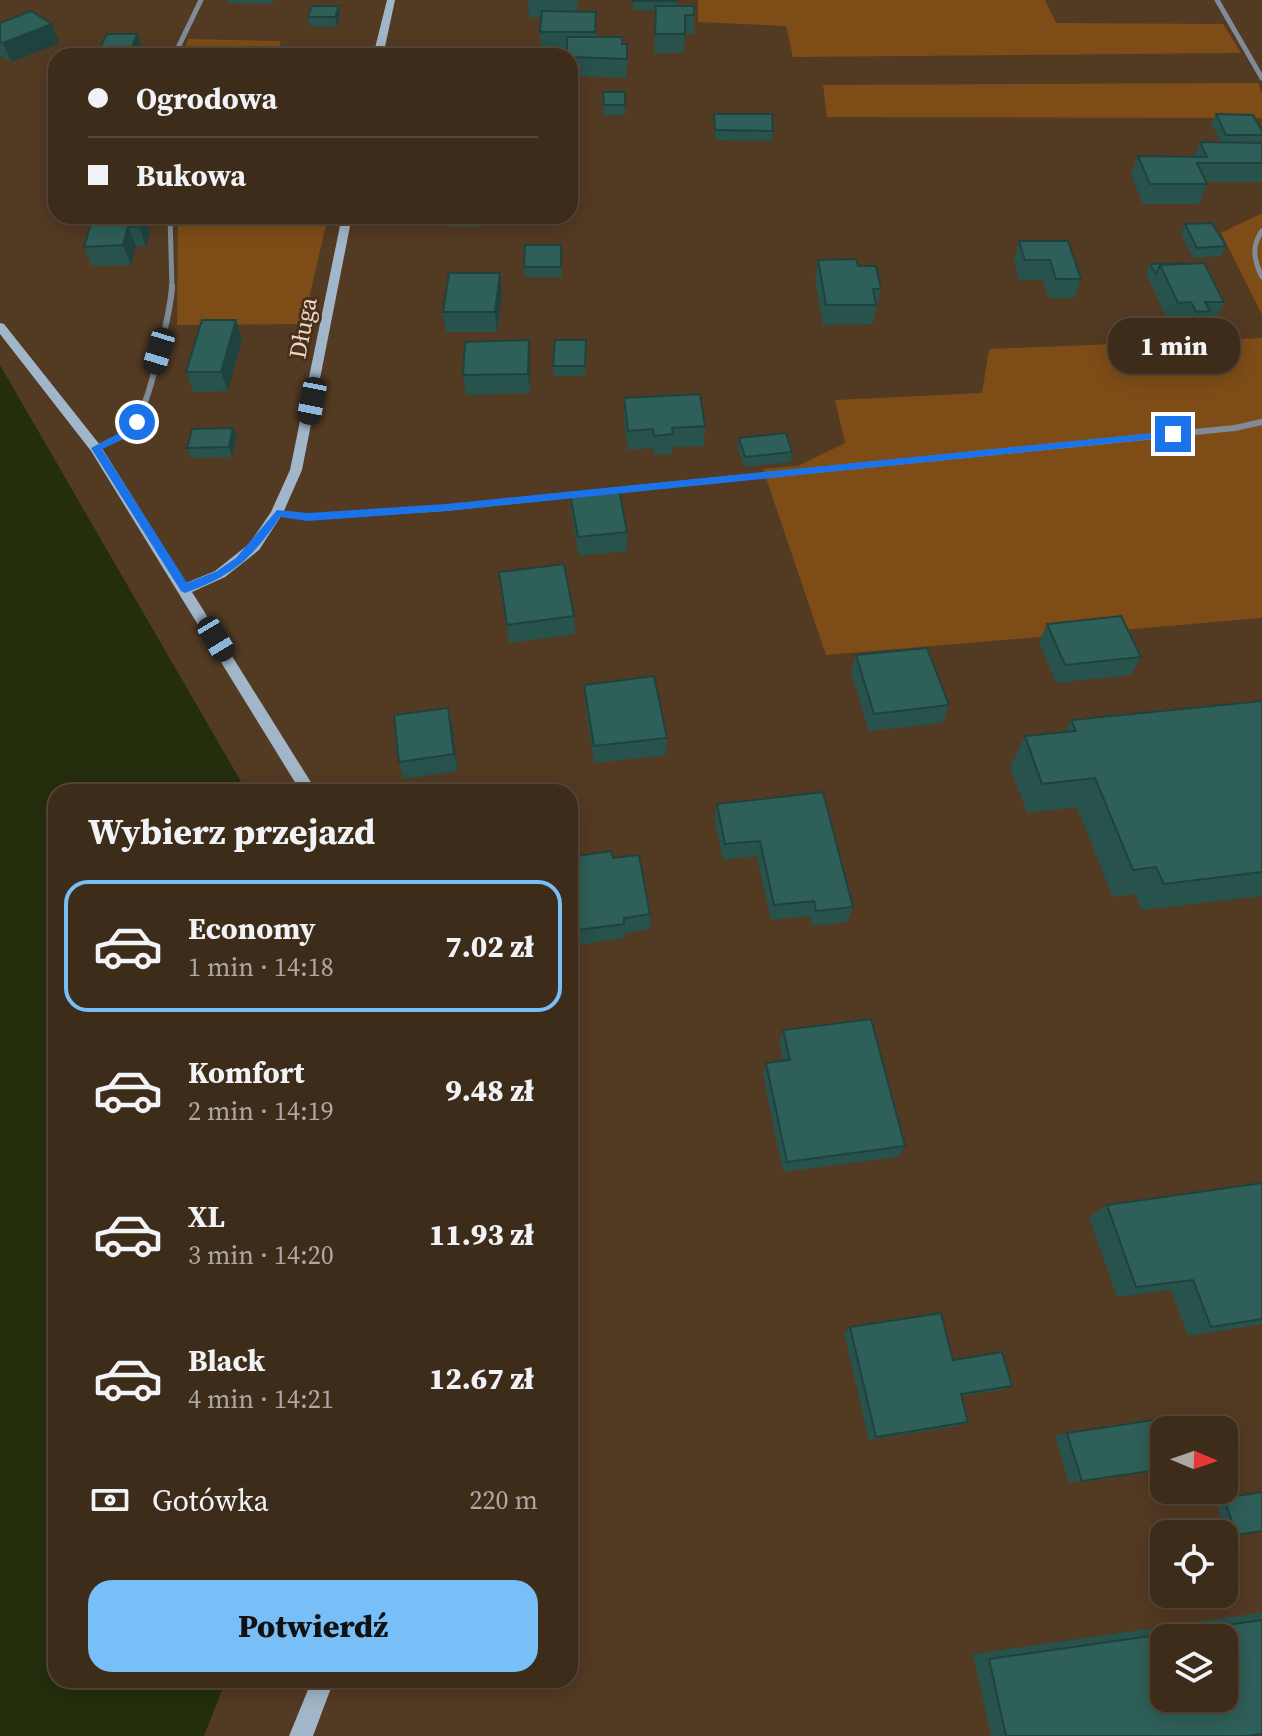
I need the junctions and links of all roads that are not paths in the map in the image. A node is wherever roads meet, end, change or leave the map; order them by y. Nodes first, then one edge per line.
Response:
1 (201, 0) edge
2 (391, 0) edge
3 (1217, 0) edge
4 (178, 48) edge
5 (380, 48) edge
6 (1262, 78) edge
7 (170, 224) edge
8 (345, 224) edge
9 (1262, 231) edge
10 (1262, 277) edge
11 (0, 326) edge
12 (1262, 422) edge
13 (96, 448) junction
14 (601, 491) edge
15 (585, 493) edge
16 (277, 513) junction
17 (185, 589) junction
18 (304, 784) edge
19 (320, 1688) edge
20 (301, 1736) edge

1 - 4 street
2 - 5 street
3 - 6 street
7 - 13 street
8 - 16 street, Długa
9 - 10 street
11 - 13 street
12 - 14 street
13 - 17 street
15 - 16 street
16 - 17 street, Długa
17 - 18 street
19 - 20 street

